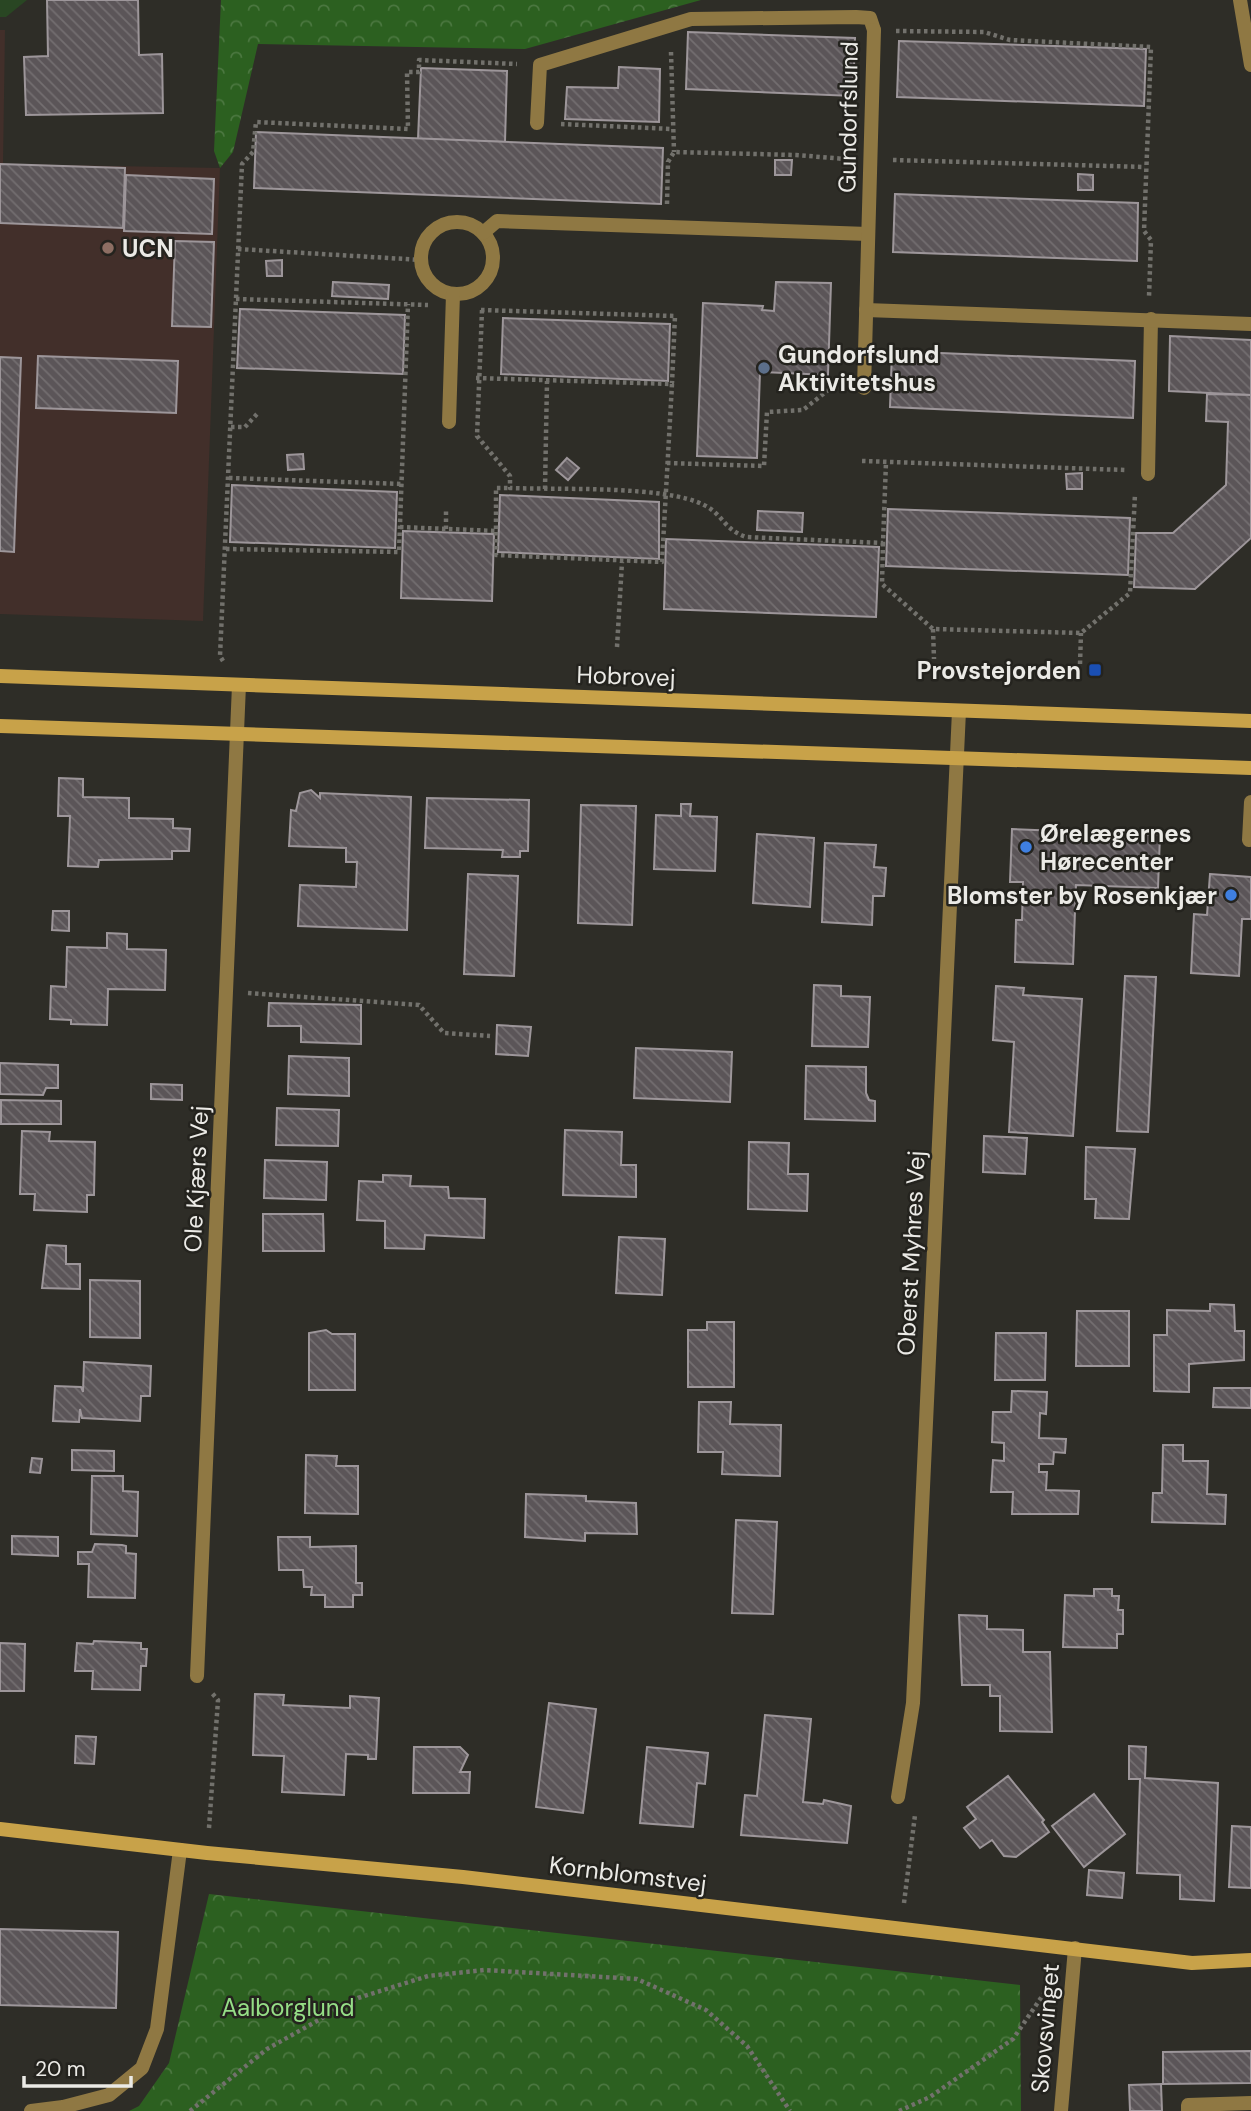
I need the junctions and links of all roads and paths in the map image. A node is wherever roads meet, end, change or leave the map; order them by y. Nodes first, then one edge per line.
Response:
1 (1240, 0) edge
2 (671, 24) junction
3 (874, 30) junction
4 (540, 65) junction
5 (1251, 65) edge
6 (537, 123) joint
7 (673, 129) junction
8 (674, 152) dead end
9 (483, 233) junction
10 (868, 234) junction
11 (238, 249) junction
12 (422, 260) junction
13 (236, 299) junction
14 (453, 300) junction
15 (408, 304) junction
16 (482, 310) junction
17 (866, 310) junction
18 (1150, 319) junction
19 (1251, 324) edge
20 (451, 377) junction
21 (479, 378) junction
22 (547, 381) junction
23 (672, 384) junction
24 (864, 388) joint
25 (257, 414) dead end
26 (449, 422) dead end
27 (231, 427) junction
28 (862, 461) dead end
29 (886, 462) junction
30 (667, 463) junction
31 (1142, 474) joint
32 (229, 478) junction
33 (402, 484) junction
34 (510, 488) junction
35 (545, 489) junction
36 (665, 494) junction
37 (446, 508) dead end
38 (1134, 525) dead end
39 (400, 527) junction
40 (446, 529) junction
41 (496, 531) junction
42 (883, 543) junction
43 (226, 549) junction
44 (622, 562) junction
45 (933, 629) junction
46 (1081, 633) junction
47 (617, 647) dead end
48 (934, 659) dead end
49 (1080, 664) dead end
50 (0, 676) edge
51 (239, 685) junction
52 (959, 710) junction
53 (1251, 721) edge
54 (0, 726) edge
55 (237, 732) junction
56 (958, 758) junction
57 (1251, 768) edge
58 (1251, 802) edge
59 (1249, 840) edge
60 (227, 992) junction
61 (491, 1036) dead end
62 (197, 1676) dead end
63 (217, 1718) dead end
64 (898, 1797) joint
65 (211, 1805) dead end
66 (0, 1829) edge
67 (180, 1850) junction
68 (901, 1929) junction
69 (1075, 1948) junction
70 (1251, 1960) edge
71 (1251, 2103) edge
72 (31, 2111) edge
73 (190, 2111) edge
74 (790, 2111) edge
75 (899, 2111) edge
76 (1061, 2111) edge
77 (1188, 2111) edge

1 - 5 street
2 - 3 street, Gundorfslund
2 - 4 street, Gundorfslund
2 - 7 path
3 - 10 street, Gundorfslund
3 - 18 path
4 - 6 street
4 - 11 path
6 - 7 path
7 - 8 path
9 - 10 street
9 - 12 street
9 - 14 street
10 - 17 street, Gundorfslund
11 - 12 path
11 - 13 path
12 - 14 street
13 - 15 path
13 - 27 path
14 - 15 path
14 - 16 path
14 - 20 street
15 - 33 path
16 - 21 path
16 - 23 path
17 - 18 street
17 - 24 street, Gundorfslund
18 - 19 street
18 - 31 street
20 - 21 path
20 - 26 street
21 - 22 path
21 - 34 path
22 - 23 path
22 - 35 path
23 - 30 path
24 - 30 path
25 - 27 path
27 - 32 path
28 - 29 path
29 - 31 path
29 - 42 path
30 - 36 path
32 - 33 path
32 - 43 path
33 - 39 path
34 - 35 path
34 - 41 path
35 - 36 path
36 - 42 path
36 - 44 path
37 - 40 path
38 - 46 path
39 - 40 path
39 - 43 path
40 - 41 path
41 - 44 path
42 - 45 path
43 - 51 path
44 - 47 path
45 - 46 path
45 - 48 path
46 - 49 path
50 - 51 main road, Hobrovej
51 - 52 main road, Hobrovej
51 - 55 street, Ole Kjærs Vej
52 - 53 main road, Hobrovej
52 - 56 street, Oberst Myhres Vej
54 - 55 main road
55 - 56 main road
55 - 60 street, Ole Kjærs Vej
56 - 57 main road
56 - 64 street, Oberst Myhres Vej
58 - 59 street
60 - 61 path
60 - 62 street, Ole Kjærs Vej
63 - 65 path
64 - 68 path
66 - 67 main road, Kornblomstvej
67 - 68 main road, Kornblomstvej
67 - 72 street
68 - 69 main road, Kornblomstvej
69 - 70 main road, Kornblomstvej
69 - 75 path
69 - 76 street, Skovsvinget
71 - 77 street
73 - 74 path

